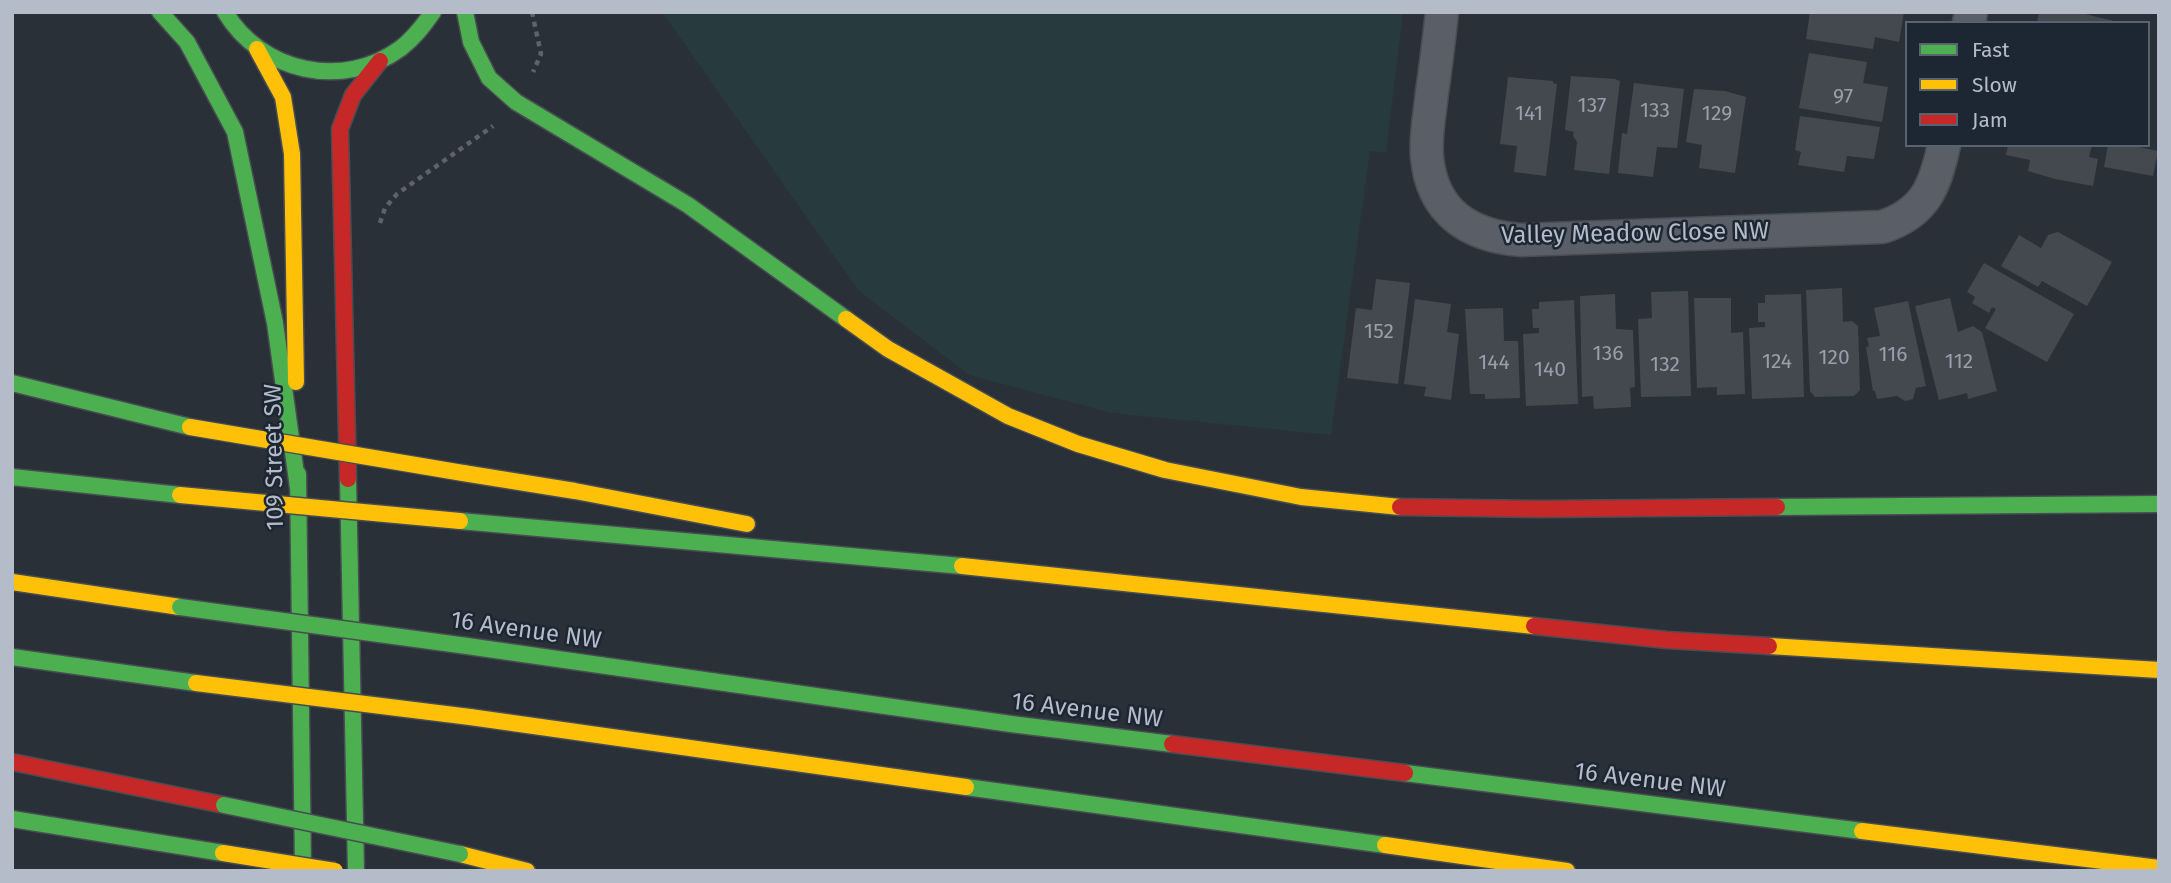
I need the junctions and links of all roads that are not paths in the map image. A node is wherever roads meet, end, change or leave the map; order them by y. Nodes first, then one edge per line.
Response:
1 (160, 12) edge
2 (225, 12) edge
3 (433, 12) edge
4 (465, 12) edge
5 (1442, 12) edge
6 (257, 49) junction
7 (380, 61) junction
8 (1944, 147) edge
9 (12, 383) edge
10 (12, 477) edge
11 (298, 488) junction
12 (2159, 504) edge
13 (764, 527) dead end
14 (804, 535) dead end
15 (965, 566) junction
16 (12, 582) edge
17 (12, 657) edge
18 (2159, 670) edge
19 (12, 762) edge
20 (12, 819) edge
21 (2159, 868) edge
22 (303, 871) edge
23 (335, 871) edge
24 (356, 871) edge
25 (527, 871) edge
26 (1567, 871) edge

1 - 11 main road
2 - 6 main road
3 - 7 main road
4 - 12 main road
5 - 8 street, Valley Meadow Close NW
6 - 7 main road
6 - 11 main road, 109 Street SW
7 - 24 main road
9 - 13 main road, bridge
10 - 15 main road, bridge
11 - 22 main road, 109 Street SW
14 - 15 main road
15 - 18 main road
16 - 21 main road, 16 Avenue NW, bridge
17 - 26 main road, bridge
19 - 25 main road, bridge
20 - 23 main road, bridge

